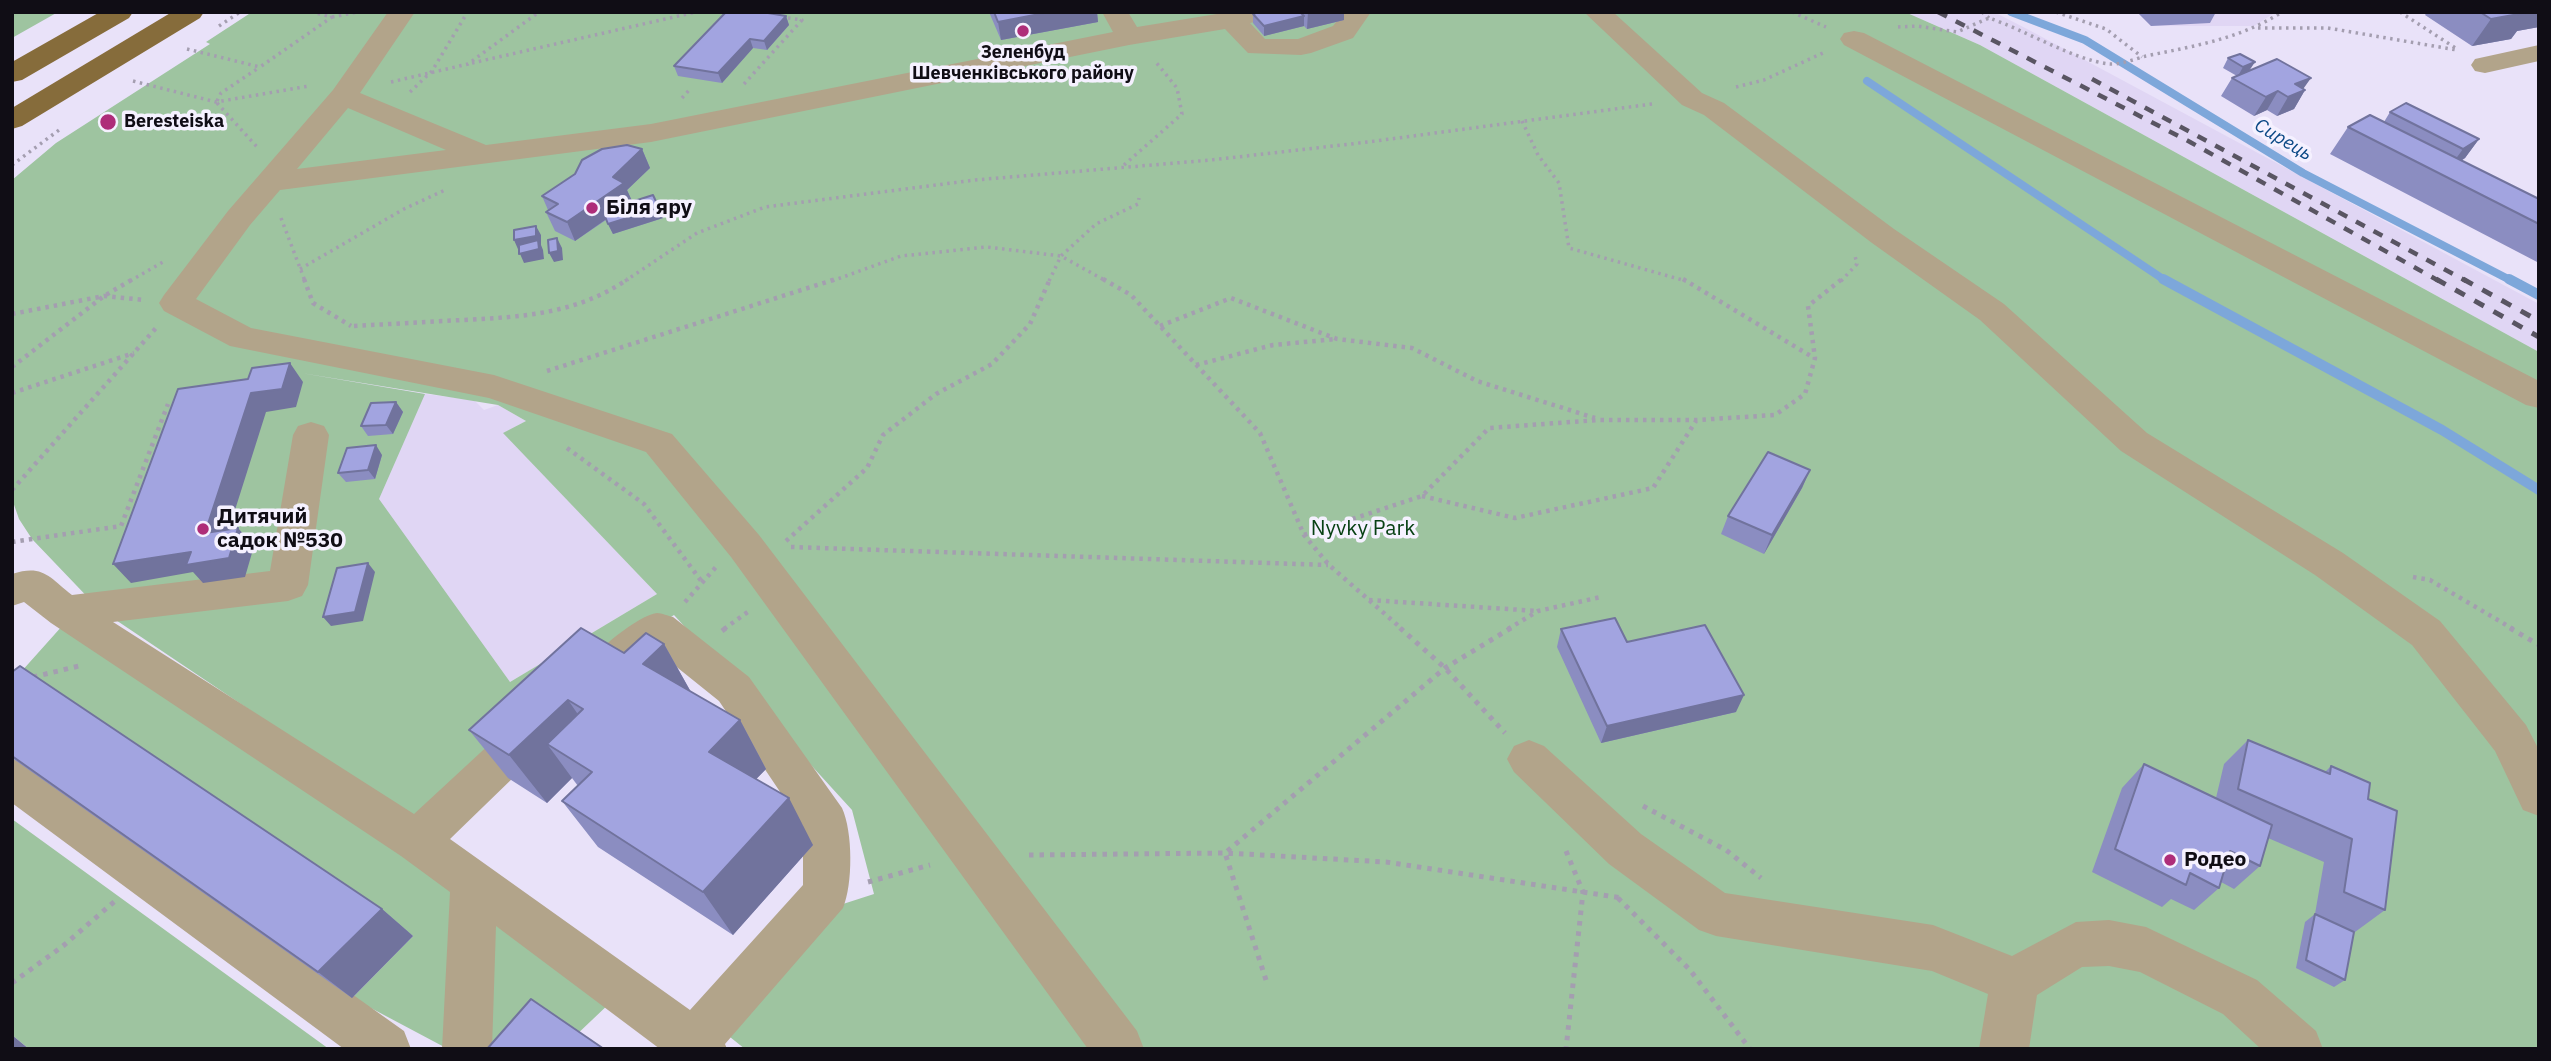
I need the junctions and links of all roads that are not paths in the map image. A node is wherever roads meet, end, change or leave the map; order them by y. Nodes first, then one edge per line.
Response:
1 (120, 12) edge
2 (191, 12) edge
3 (402, 12) edge
4 (1259, 12) edge
5 (1358, 12) edge
6 (1597, 12) edge
7 (1231, 20) junction
8 (1122, 25) edge
9 (1854, 39) road end
10 (2539, 53) edge
11 (2485, 65) road end
12 (12, 74) edge
13 (61, 90) junction
14 (343, 96) junction
15 (12, 120) edge
16 (12, 128) edge
17 (482, 154) junction
18 (274, 176) junction
19 (514, 177) dead end
20 (2539, 396) edge
21 (311, 435) dead end
22 (12, 590) edge
23 (65, 612) junction
24 (1529, 759) road end
25 (12, 778) edge
26 (2539, 796) edge
27 (417, 841) junction
28 (474, 880) junction
29 (2015, 981) junction
30 (698, 1045) edge
31 (386, 1049) edge
32 (467, 1049) edge
33 (1119, 1049) edge
34 (2004, 1049) edge
35 (2298, 1049) edge

1 - 12 main road
2 - 13 main road
3 - 14 lane
4 - 7 lane
5 - 7 lane
6 - 26 lane
7 - 8 lane
8 - 17 lane
9 - 20 lane
10 - 11 lane
13 - 15 main road
13 - 16 main road
14 - 17 lane
14 - 18 lane
17 - 18 lane
17 - 19 lane
18 - 33 lane
21 - 23 lane
22 - 23 lane
23 - 27 lane
24 - 29 lane
25 - 31 lane
27 - 28 lane
27 - 30 lane
28 - 30 lane
28 - 32 lane
29 - 34 lane
29 - 35 lane

